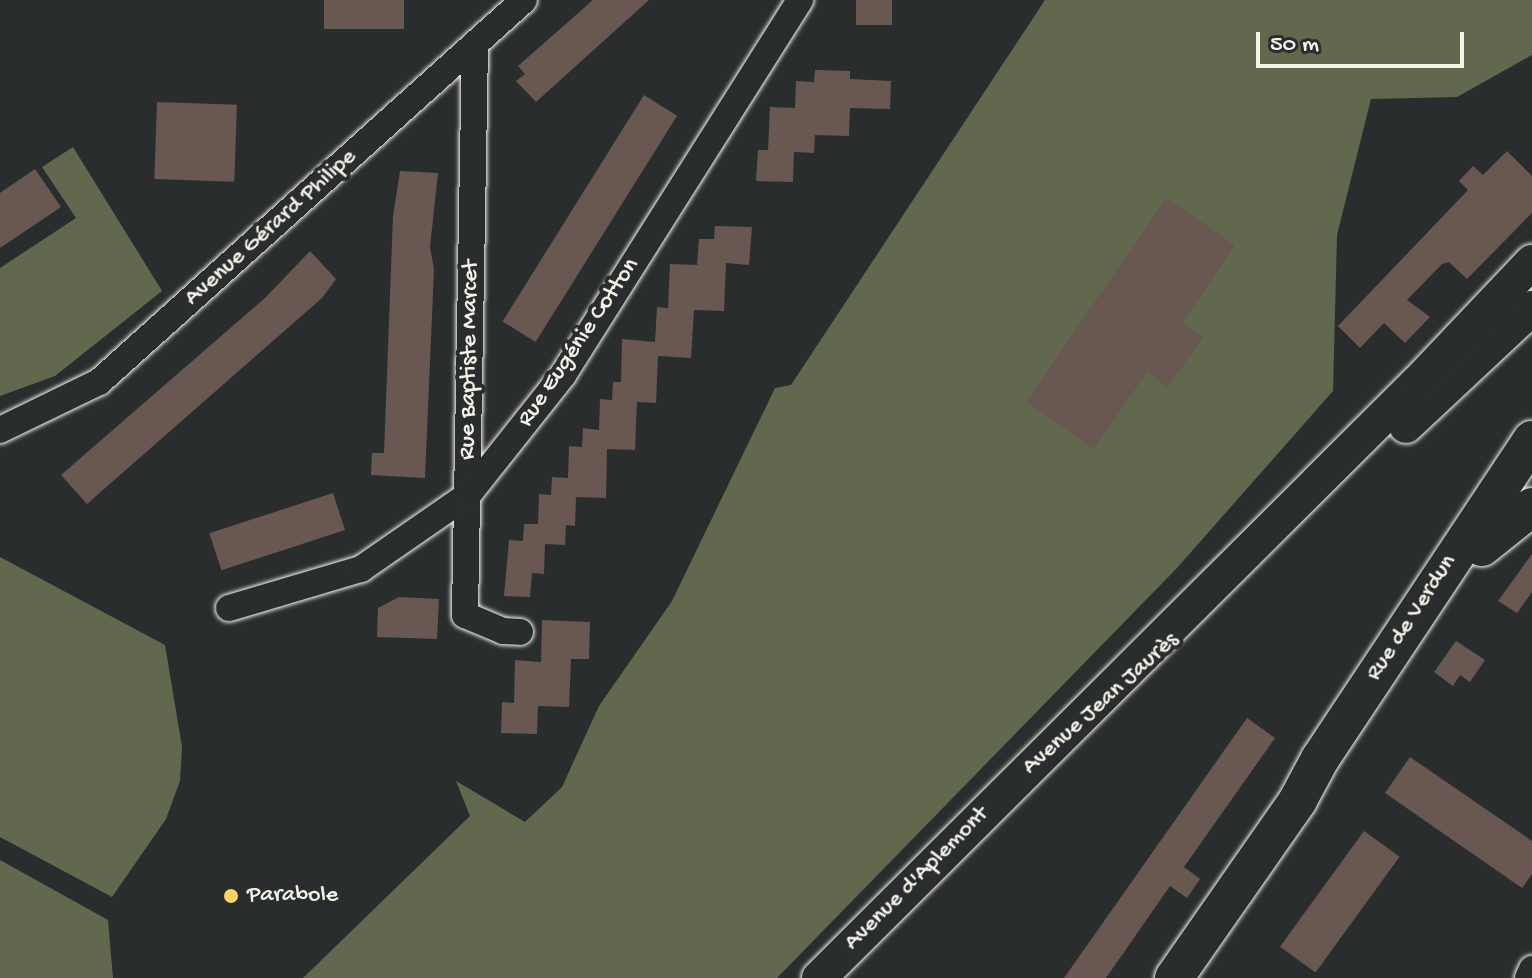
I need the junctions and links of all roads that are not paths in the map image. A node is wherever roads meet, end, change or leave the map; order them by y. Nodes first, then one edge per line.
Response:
1 (524, 0) edge
2 (800, 0) edge
3 (475, 46) junction
4 (1532, 262) edge
5 (1532, 272) edge
6 (1532, 308) edge
7 (1465, 332) junction
8 (0, 430) edge
9 (1532, 440) edge
10 (1532, 488) edge
11 (468, 495) junction
12 (1532, 507) edge
13 (1482, 547) junction
14 (229, 608) dead end
15 (520, 632) dead end
16 (1015, 781) junction
17 (1298, 800) junction
18 (1532, 969) edge
19 (819, 978) edge
20 (1174, 978) edge
21 (1528, 978) edge

1 - 3 street, Avenue Gérard Philipe
2 - 11 street, Rue Eugénie Cotton
3 - 8 street, Avenue Gérard Philipe
3 - 11 street, Rue Baptiste Marcet
4 - 7 street
5 - 7 street
6 - 16 street, Avenue Jean Jaurès
7 - 16 street, Avenue Jean Jaurès
9 - 17 main road, Rue de Verdun
10 - 13 main road, Rue de Verdun
11 - 14 street, Rue Eugénie Cotton
11 - 15 street, Rue Baptiste Marcet
12 - 13 main road
13 - 17 main road, Rue de Verdun
16 - 19 street, Avenue d'Aplemont
17 - 20 main road, Rue de Verdun
18 - 21 street

